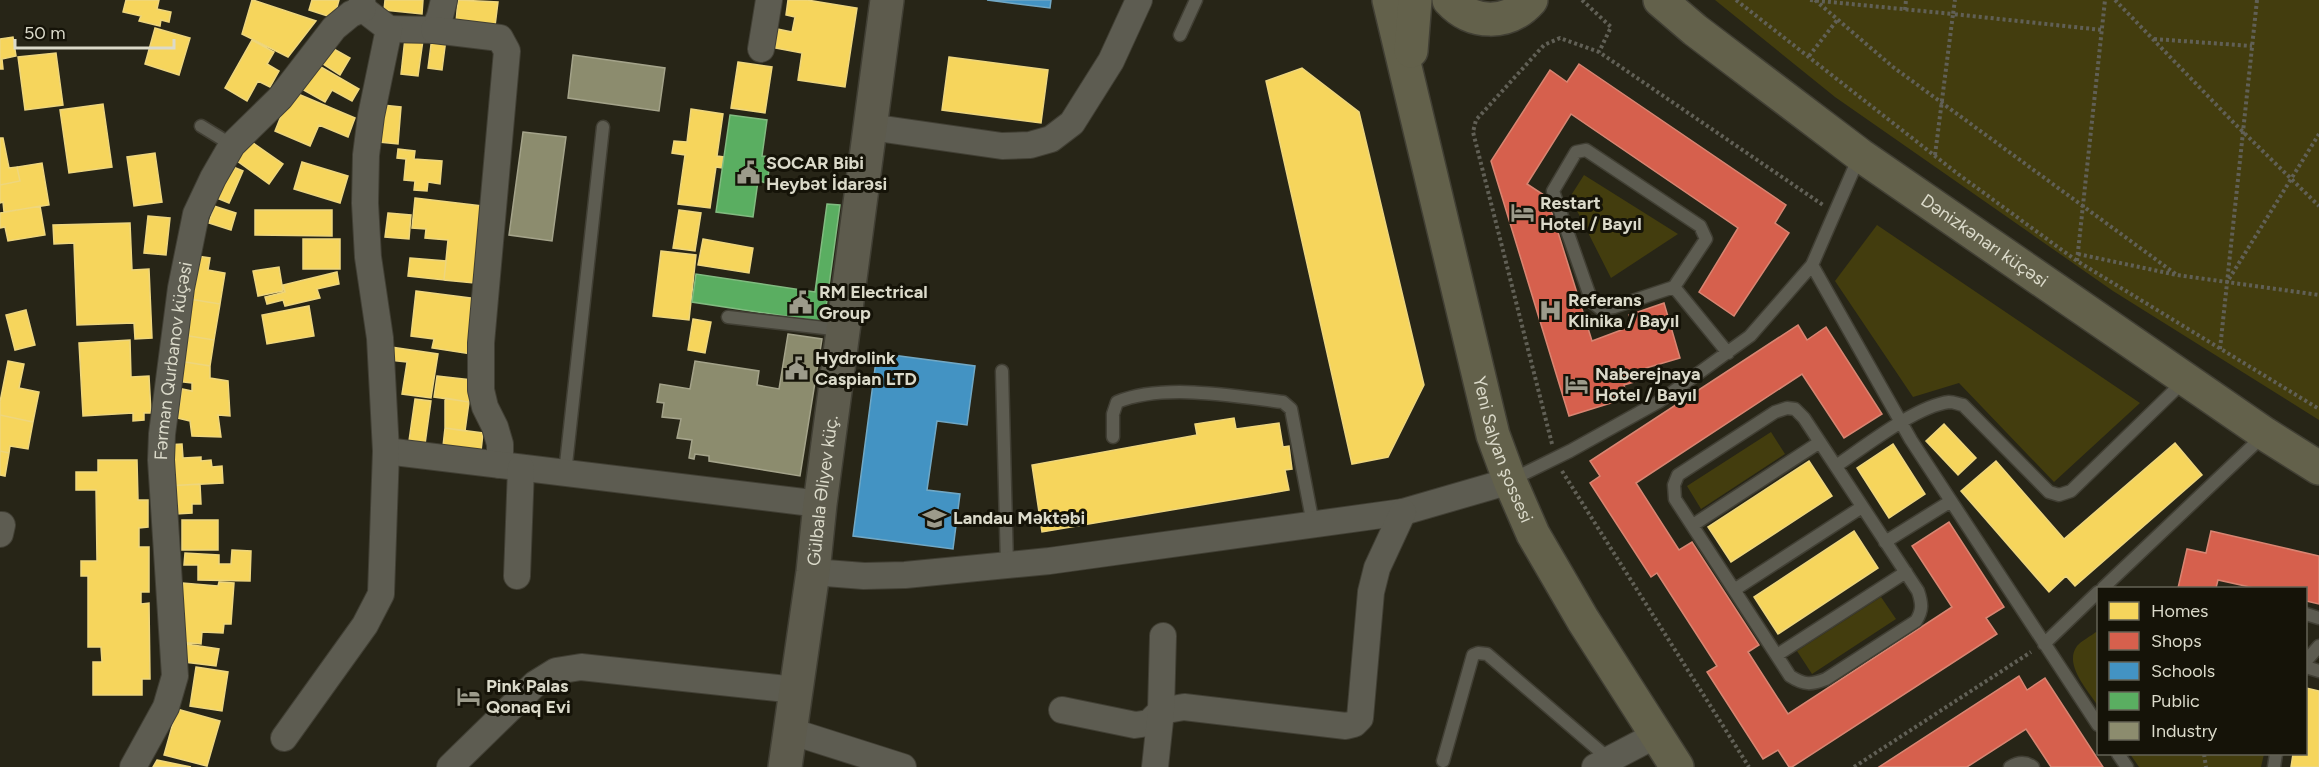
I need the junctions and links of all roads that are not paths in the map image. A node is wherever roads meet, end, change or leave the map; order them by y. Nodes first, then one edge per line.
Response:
1 (444, 0) edge
2 (769, 0) edge
3 (887, 0) edge
4 (1138, 0) edge
5 (1196, 0) edge
6 (1380, 0) edge
7 (1389, 0) edge
8 (1415, 0) edge
9 (1449, 0) edge
10 (1531, 0) edge
11 (1660, 0) edge
12 (1675, 0) edge
13 (362, 4) edge
14 (389, 29) junction
15 (434, 30) junction
16 (1695, 30) junction
17 (1180, 34) dead end
18 (761, 49) dead end
19 (1413, 97) junction
20 (201, 126) dead end
21 (603, 127) dead end
22 (870, 127) junction
23 (232, 145) junction
24 (1860, 155) junction
25 (1812, 265) junction
26 (1674, 287) junction
27 (728, 317) dead end
28 (843, 330) junction
29 (1728, 353) junction
30 (1002, 371) dead end
31 (2186, 379) junction
32 (1902, 423) junction
33 (2265, 434) junction
34 (1113, 437) dead end
35 (1820, 442) junction
36 (386, 451) junction
37 (510, 466) junction
38 (1836, 466) junction
39 (2319, 468) edge
40 (565, 473) junction
41 (1510, 481) junction
42 (1951, 501) junction
43 (820, 504) junction
44 (1862, 507) junction
45 (1403, 512) junction
46 (1313, 524) junction
47 (1693, 525) junction
48 (1886, 542) junction
49 (1007, 565) junction
50 (813, 572) junction
51 (1906, 572) junction
52 (517, 576) dead end
53 (2104, 587) edge
54 (1734, 590) junction
55 (2097, 593) edge
56 (1163, 636) dead end
57 (2044, 644) junction
58 (2319, 646) edge
59 (1777, 655) junction
60 (2307, 660) edge
61 (796, 690) junction
62 (1062, 710) dead end
63 (1161, 711) junction
64 (2097, 724) edge
65 (790, 731) junction
66 (1656, 735) junction
67 (284, 738) dead end
68 (1443, 760) dead end
69 (1602, 763) edge
70 (133, 767) edge
71 (450, 767) edge
72 (785, 767) edge
73 (903, 767) edge
74 (1155, 767) edge
75 (1677, 767) edge
76 (2010, 767) edge
77 (2034, 767) edge

1 - 15 street
2 - 18 street
3 - 22 street, Gülbala Əliyev küç.
4 - 22 street
5 - 17 lane
6 - 19 street
7 - 19 highway
8 - 19 highway
9 - 10 highway
11 - 16 highway, Dənizkənarı küçəsi
12 - 16 lane
13 - 14 street, Fərman Qurbanov küçəsi
13 - 23 street, Fərman Qurbanov küçəsi
14 - 15 street
14 - 36 street
15 - 37 street
16 - 24 highway, Dənizkənarı küçəsi
19 - 41 highway, Yeni Salyan şossesi
20 - 23 lane
21 - 40 lane
22 - 28 street, Gülbala Əliyev küç.
23 - 70 street, Fərman Qurbanov küçəsi
24 - 25 lane
24 - 31 highway, Dənizkənarı küçəsi
25 - 29 lane
25 - 32 lane
26 - 26 lane
26 - 29 lane
27 - 28 lane
28 - 43 street, Gülbala Əliyev küç.
29 - 41 lane
30 - 49 lane
31 - 32 lane
31 - 33 highway, Dənizkənarı küçəsi
32 - 38 lane
32 - 42 lane
33 - 39 highway, Dənizkənarı küçəsi
33 - 53 lane
34 - 46 lane
35 - 38 lane
35 - 47 lane
35 - 47 lane
36 - 37 street
36 - 67 street
37 - 40 street
37 - 52 street
38 - 44 lane
40 - 43 street
41 - 45 street
41 - 66 highway, Yeni Salyan şossesi
42 - 48 lane
42 - 57 lane
43 - 50 street, Gülbala Əliyev küç.
44 - 48 lane
44 - 54 lane
45 - 46 street
45 - 63 street
46 - 49 street
47 - 54 lane
48 - 51 lane
49 - 50 street
50 - 61 street, Gülbala Əliyev küç.
51 - 59 lane
51 - 59 lane
54 - 59 lane
55 - 57 lane
56 - 63 street
57 - 64 lane
58 - 60 lane
61 - 65 street, Gülbala Əliyev küç.
61 - 71 street
62 - 63 street
63 - 74 street
65 - 72 street, Gülbala Əliyev küç.
65 - 73 street
66 - 69 street
66 - 75 highway, Yeni Salyan şossesi
68 - 69 lane
76 - 77 lane

